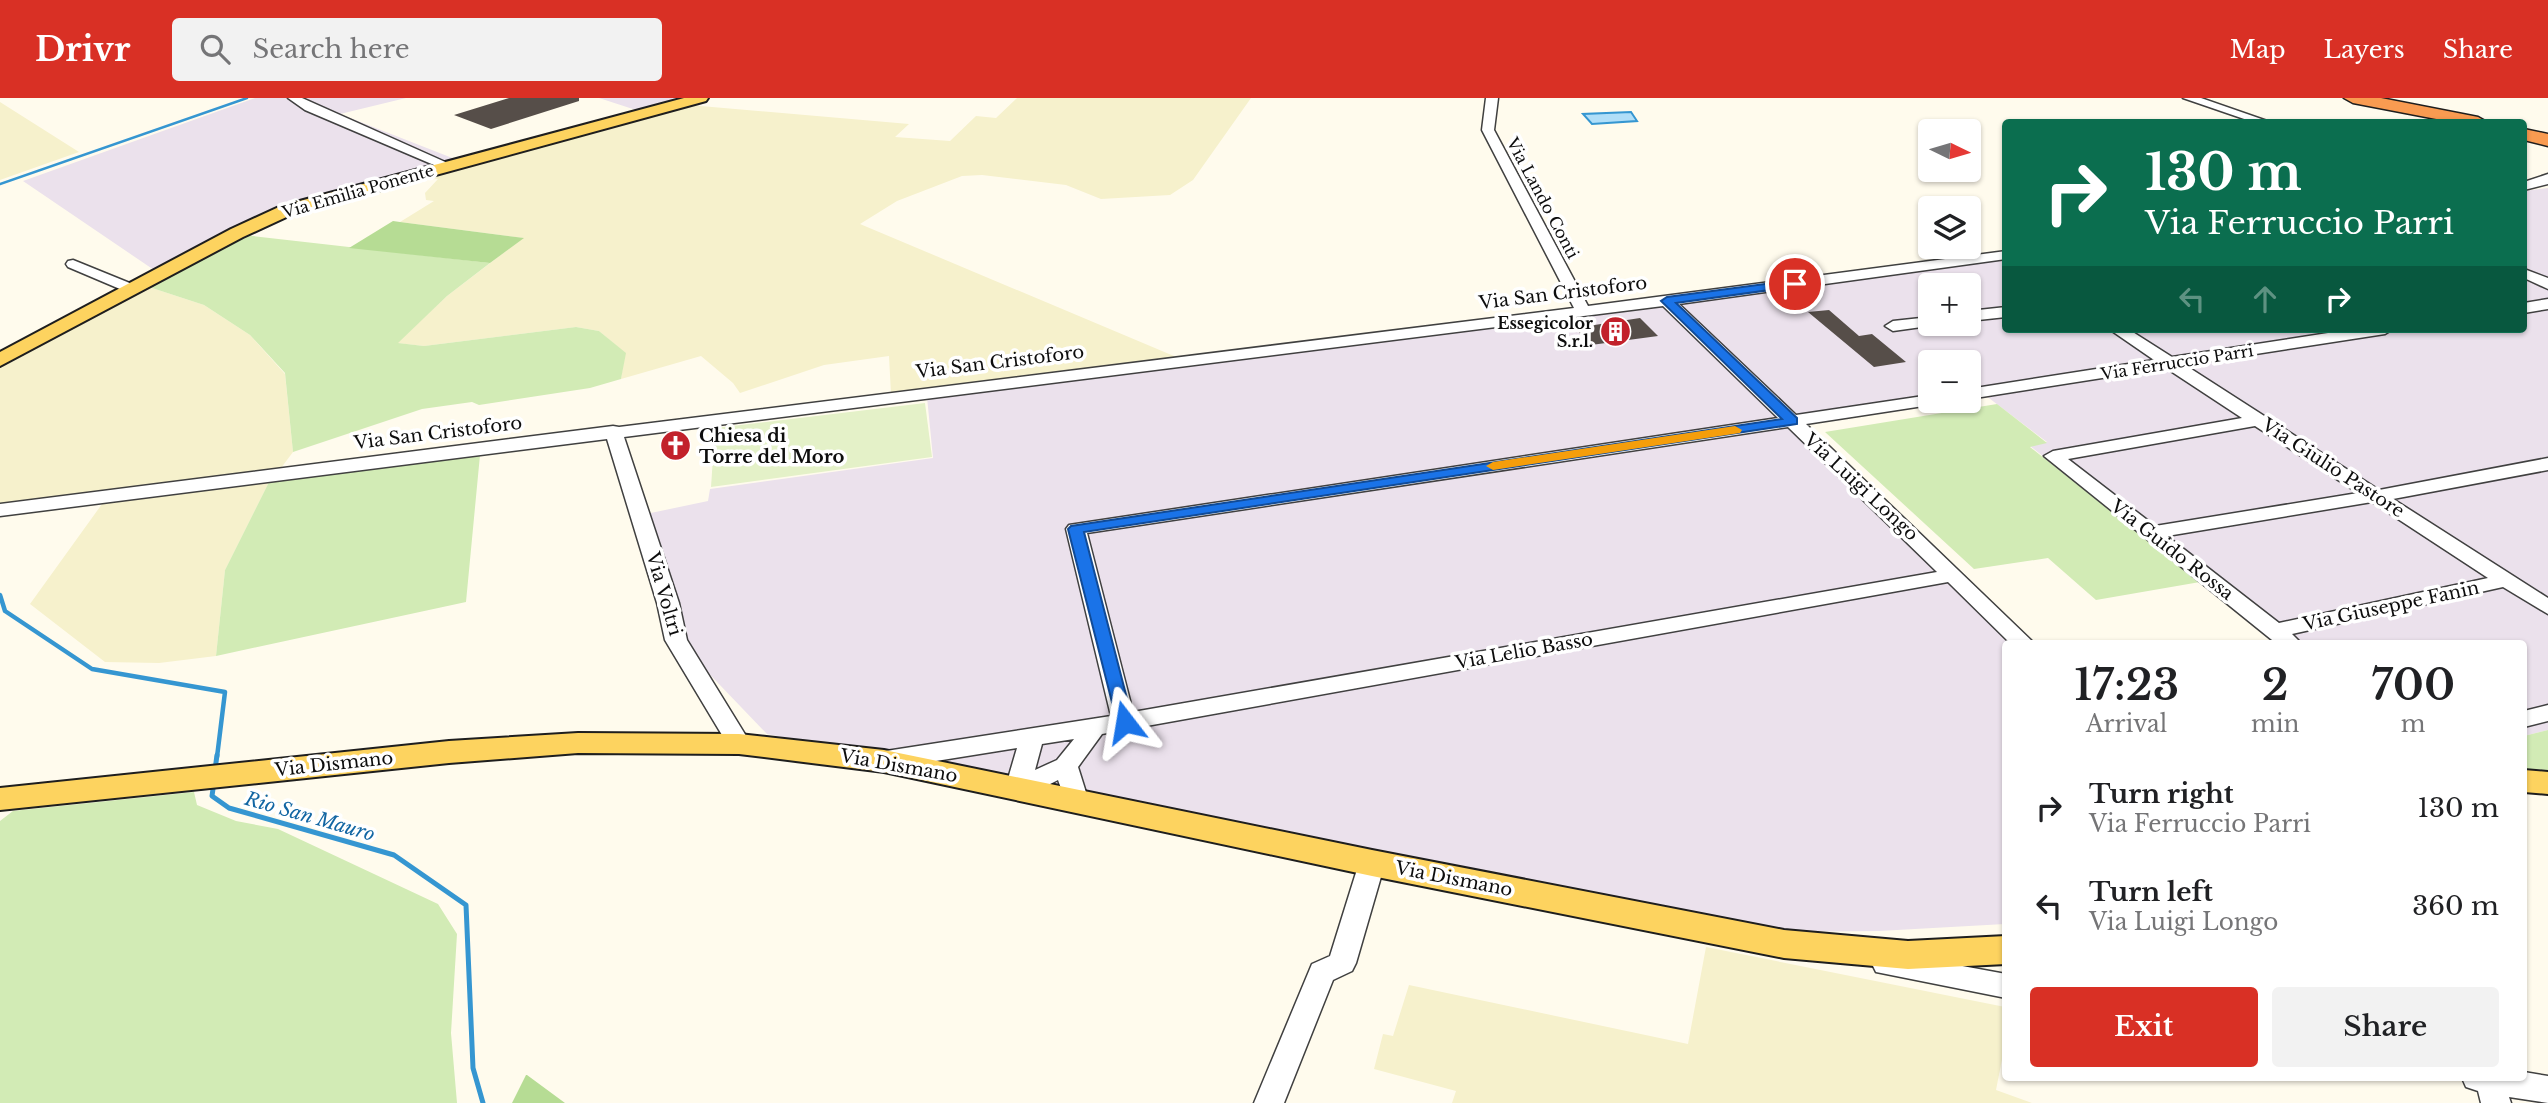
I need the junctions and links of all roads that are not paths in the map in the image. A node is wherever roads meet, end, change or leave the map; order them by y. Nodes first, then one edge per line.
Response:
1 (294, 98) edge
2 (701, 98) edge
3 (1492, 98) edge
4 (2189, 98) edge
5 (2338, 98) edge
6 (2353, 98) edge
7 (2255, 119) edge
8 (2446, 119) edge
9 (2462, 119) edge
10 (2527, 134) edge
11 (2548, 138) edge
12 (446, 165) junction
13 (2002, 256) edge
14 (73, 264) dead end
15 (2527, 274) edge
16 (2548, 284) edge
17 (132, 289) junction
18 (1667, 301) junction
19 (2548, 304) edge
20 (2527, 308) edge
21 (1583, 311) junction
22 (2002, 312) edge
23 (1981, 315) edge
24 (1918, 323) edge
25 (1893, 327) dead end
26 (2123, 333) edge
27 (2360, 333) edge
28 (0, 360) edge
29 (2170, 363) junction
30 (1981, 392) edge
31 (1918, 402) edge
32 (2259, 420) junction
33 (1792, 421) junction
34 (613, 432) junction
35 (2548, 464) edge
36 (2376, 496) junction
37 (0, 510) edge
38 (2150, 533) junction
39 (1953, 575) junction
40 (2507, 580) junction
41 (2548, 607) edge
42 (2283, 637) edge
43 (2020, 640) edge
44 (2548, 713) edge
45 (2527, 718) edge
46 (1125, 722) junction
47 (1095, 727) junction
48 (1033, 735) junction
49 (739, 744) junction
50 (884, 761) junction
51 (1066, 766) junction
52 (2527, 782) edge
53 (2548, 783) edge
54 (1017, 789) junction
55 (0, 799) edge
56 (1077, 802) junction
57 (1372, 863) junction
58 (1784, 944) junction
59 (2002, 950) edge
60 (2002, 985) edge
61 (2488, 1087) edge
62 (2548, 1090) edge
63 (1269, 1103) edge

1 - 12 street
2 - 12 main road, Via Emilia Ponente
3 - 21 street, Via Lando Conti
4 - 7 street
5 - 8 highway
6 - 9 highway
10 - 11 highway
12 - 17 main road, Via Emilia Ponente
13 - 18 street, Via San Cristoforo
14 - 17 street
15 - 16 street
17 - 28 main road, Via Emilia Ponente
18 - 21 street, Via San Cristoforo
18 - 33 street, Via Luigi Longo
19 - 20 street
21 - 34 street, Via San Cristoforo
22 - 23 street
24 - 25 street
26 - 29 street, Via Giulio Pastore
27 - 29 street, Via Ferruccio Parri
29 - 30 street, Via Ferruccio Parri
29 - 32 street, Via Giulio Pastore
31 - 33 street
32 - 36 street, Via Giulio Pastore
32 - 38 street, Via Guido Rossa
33 - 39 street, Via Luigi Longo
33 - 46 street
34 - 37 street, Via San Cristoforo
34 - 49 street, Via Voltri
35 - 36 street
36 - 38 street
36 - 40 street, Via Giulio Pastore
38 - 42 street, Via Guido Rossa
39 - 43 street, Via Luigi Longo
39 - 46 street, Via Lelio Basso
40 - 41 street, Via Giulio Pastore
40 - 42 street, Via Giuseppe Fanin
44 - 45 street
46 - 47 street, Via Lelio Basso
47 - 48 street, Via Lelio Basso
47 - 51 street
48 - 50 street, Via Lelio Basso
48 - 54 street
49 - 50 main road, Via Dismano
49 - 55 main road, Via Dismano
50 - 54 main road, Via Dismano
51 - 54 street
51 - 56 street
52 - 53 main road
54 - 56 main road, Via Dismano
56 - 57 main road, Via Dismano
57 - 58 main road, Via Dismano
57 - 63 street
58 - 59 main road, Via Dismano
58 - 60 street, Via Dismano
61 - 62 street

